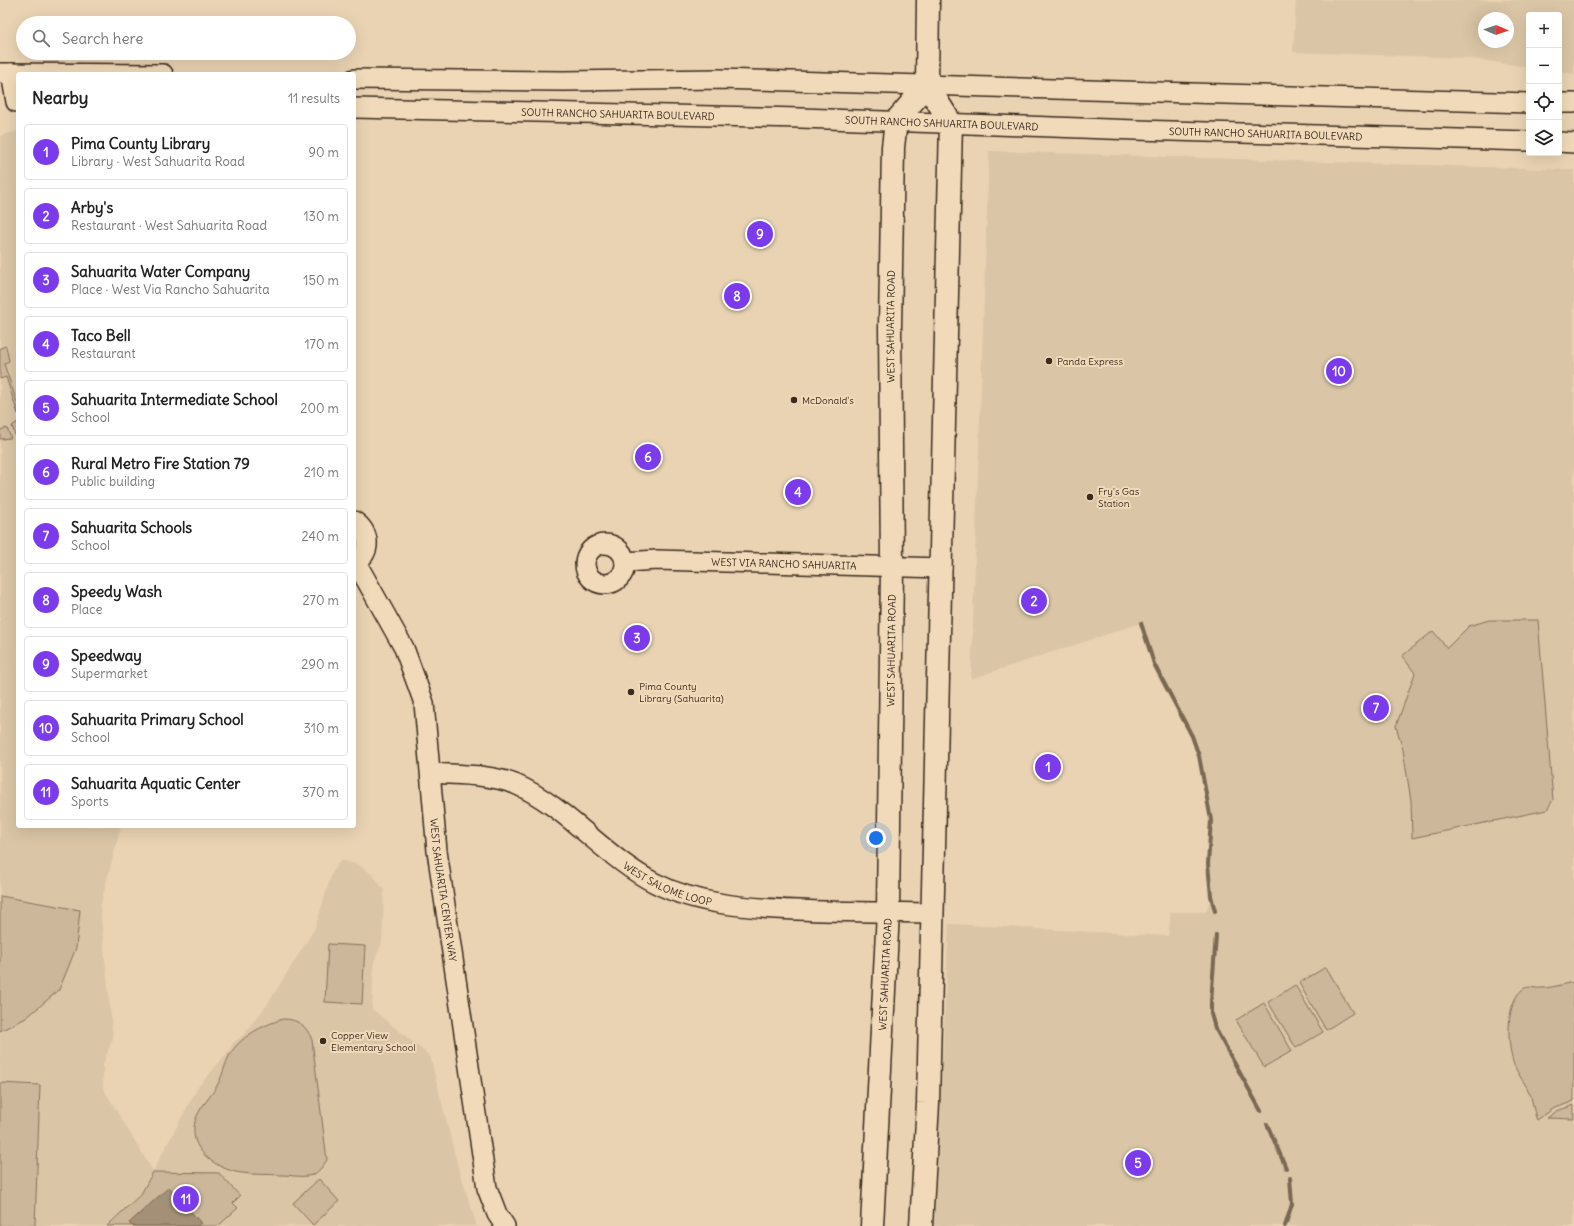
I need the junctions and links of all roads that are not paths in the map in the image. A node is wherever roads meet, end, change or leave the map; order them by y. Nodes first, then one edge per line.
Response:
1 (928, 0) edge
2 (5, 73) edge
3 (16, 73) edge
4 (356, 79) edge
5 (927, 85) junction
6 (11, 102) edge
7 (1526, 103) edge
8 (1562, 103) edge
9 (1574, 103) edge
10 (356, 108) edge
11 (896, 121) junction
12 (952, 123) junction
13 (1526, 141) edge
14 (1562, 142) edge
15 (1574, 143) edge
16 (356, 523) edge
17 (356, 562) edge
18 (625, 562) dead end
19 (356, 565) edge
20 (892, 566) junction
21 (942, 568) junction
22 (431, 774) junction
23 (888, 912) junction
24 (932, 912) junction
25 (505, 1226) edge
26 (872, 1226) edge
27 (921, 1226) edge

1 - 5 main road
2 - 3 street
2 - 6 street
4 - 5 street
5 - 7 street
5 - 11 main road
5 - 12 main road
8 - 9 street
10 - 11 street, SOUTH RANCHO SAHUARITA BOULEVARD
11 - 12 street, SOUTH RANCHO SAHUARITA BOULEVARD
11 - 20 main road, WEST SAHUARITA ROAD
12 - 13 street, SOUTH RANCHO SAHUARITA BOULEVARD
12 - 21 main road
14 - 15 street
16 - 17 street
18 - 20 street, WEST VIA RANCHO SAHUARITA
19 - 22 street, WEST SAHUARITA CENTER WAY
20 - 21 street, WEST VIA RANCHO SAHUARITA
20 - 23 main road, WEST SAHUARITA ROAD
21 - 24 main road
22 - 23 street, WEST SALOME LOOP
22 - 25 street, WEST SAHUARITA CENTER WAY
23 - 24 street, WEST SALOME LOOP
23 - 26 main road, WEST SAHUARITA ROAD
24 - 27 main road

